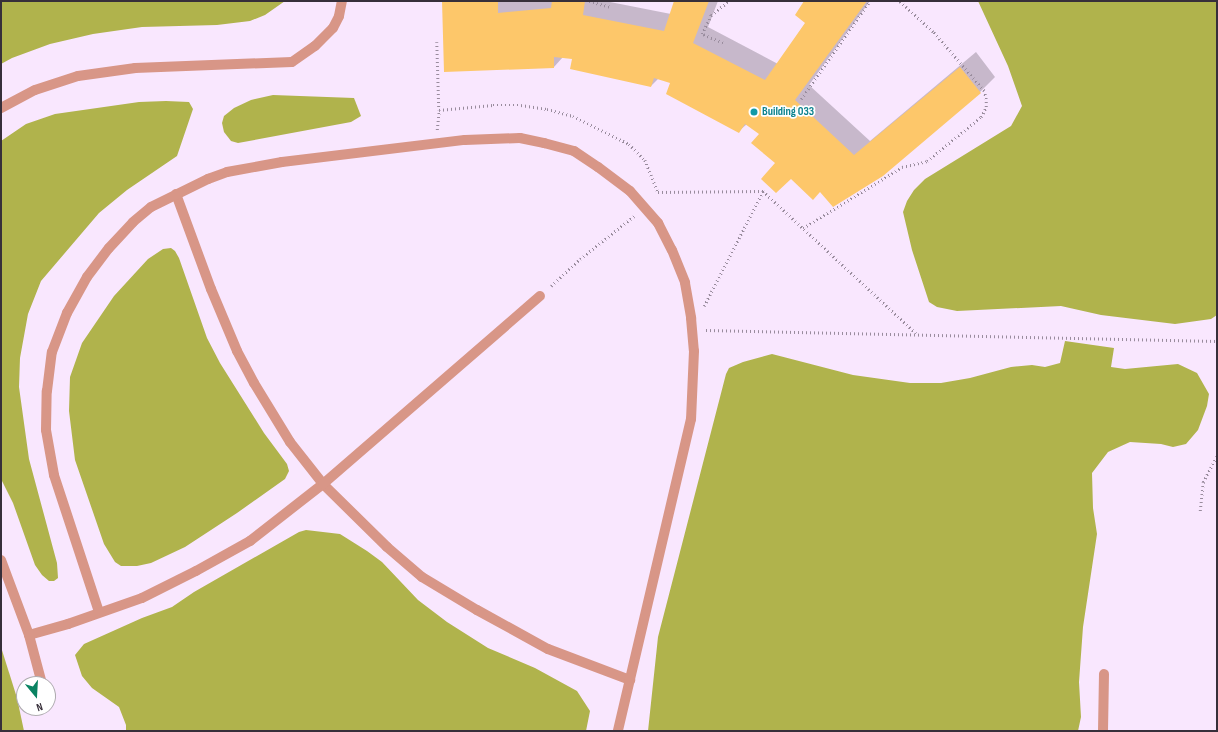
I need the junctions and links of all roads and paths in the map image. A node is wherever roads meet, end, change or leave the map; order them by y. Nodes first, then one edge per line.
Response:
1 (342, 1) edge
2 (589, 1) edge
3 (729, 1) edge
4 (870, 1) edge
5 (899, 1) edge
6 (611, 7) dead end
7 (437, 42) dead end
8 (723, 44) dead end
9 (800, 98) dead end
10 (1, 108) edge
11 (439, 110) dead end
12 (658, 192) dead end
13 (176, 194) junction
14 (644, 208) junction
15 (803, 228) junction
16 (540, 296) joint
17 (692, 330) junction
18 (916, 333) junction
19 (1217, 340) edge
20 (1217, 456) edge
21 (323, 484) junction
22 (1200, 511) dead end
23 (1, 560) edge
24 (99, 612) junction
25 (29, 635) junction
26 (1104, 674) dead end
27 (40, 676) edge
28 (630, 680) junction
29 (618, 731) edge
30 (1102, 731) edge

1 - 10 lane
2 - 6 path
3 - 8 path
4 - 9 path
5 - 15 path
7 - 11 path
12 - 14 path
13 - 14 lane
13 - 21 lane
13 - 24 lane
14 - 16 path
14 - 17 lane
15 - 17 path
15 - 18 path
16 - 21 lane
17 - 18 path
17 - 28 lane
18 - 19 path
20 - 22 path
21 - 24 lane
21 - 28 lane
23 - 25 lane
24 - 25 lane
25 - 27 lane
26 - 30 lane
28 - 29 lane

